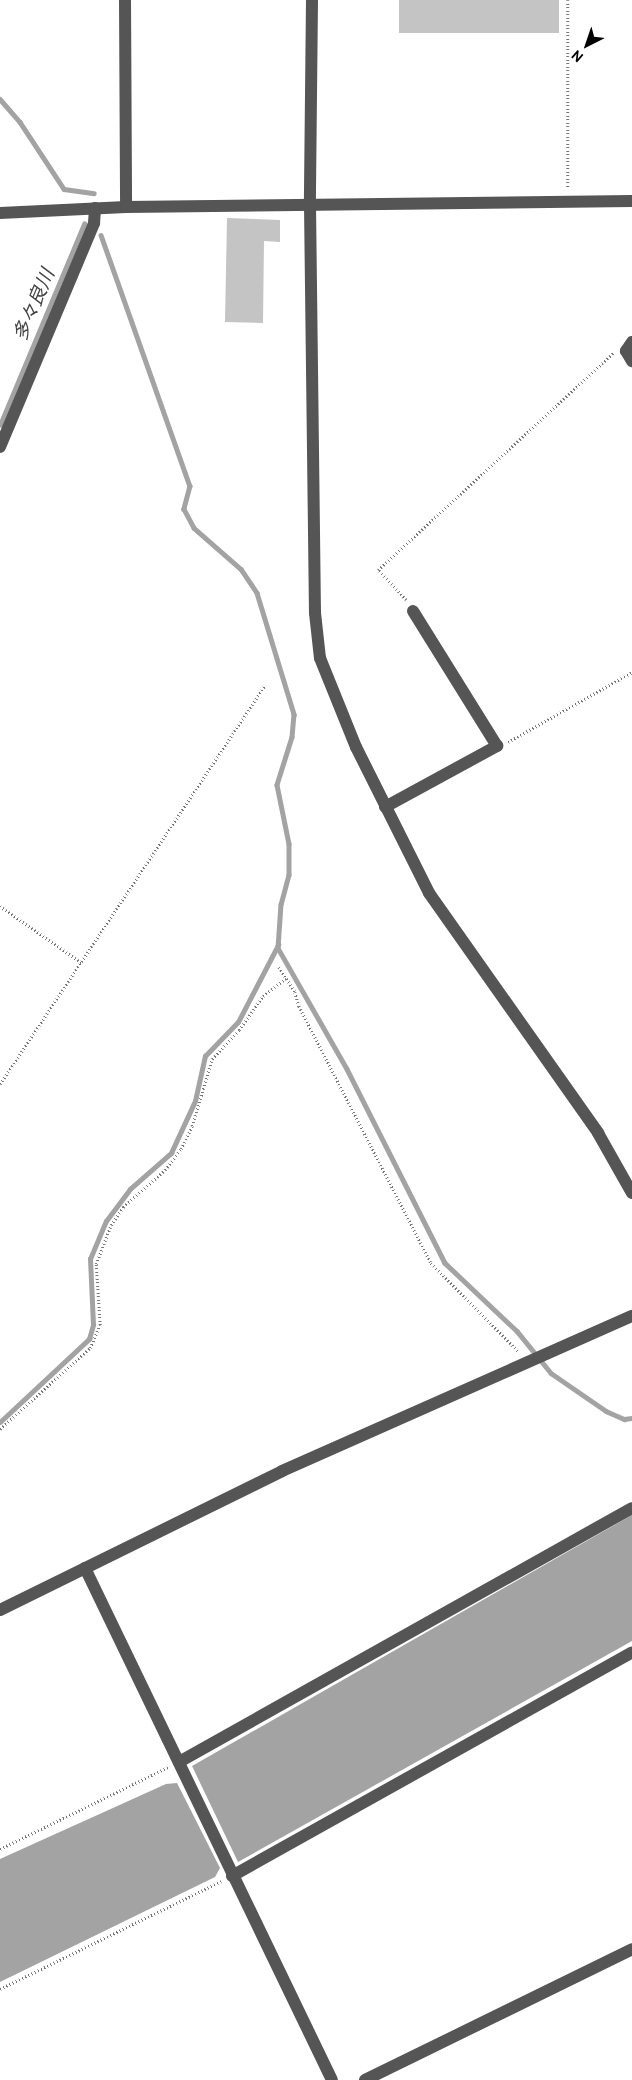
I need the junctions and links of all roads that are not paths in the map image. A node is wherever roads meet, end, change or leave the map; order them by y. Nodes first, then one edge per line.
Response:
1 (125, 0) edge
2 (312, 0) edge
3 (632, 201) edge
4 (310, 205) junction
5 (126, 207) junction
6 (95, 208) junction
7 (0, 213) edge
8 (630, 345) edge
9 (632, 361) edge
10 (0, 447) edge
11 (413, 611) road end
12 (385, 807) junction
13 (632, 1193) edge
14 (632, 1316) edge
15 (632, 1508) edge
16 (85, 1568) junction
17 (0, 1610) edge
18 (632, 1652) edge
19 (179, 1762) junction
20 (232, 1876) junction
21 (632, 1950) edge
22 (332, 2080) edge
23 (365, 2080) edge

1 - 5 street
2 - 4 street
3 - 4 street
4 - 5 street
4 - 12 street
5 - 6 street
6 - 7 street
6 - 10 street
8 - 9 street
11 - 12 street
12 - 13 street
14 - 16 street
15 - 19 street
16 - 17 street
16 - 19 street
18 - 20 street
19 - 20 street
20 - 22 street
21 - 23 street

